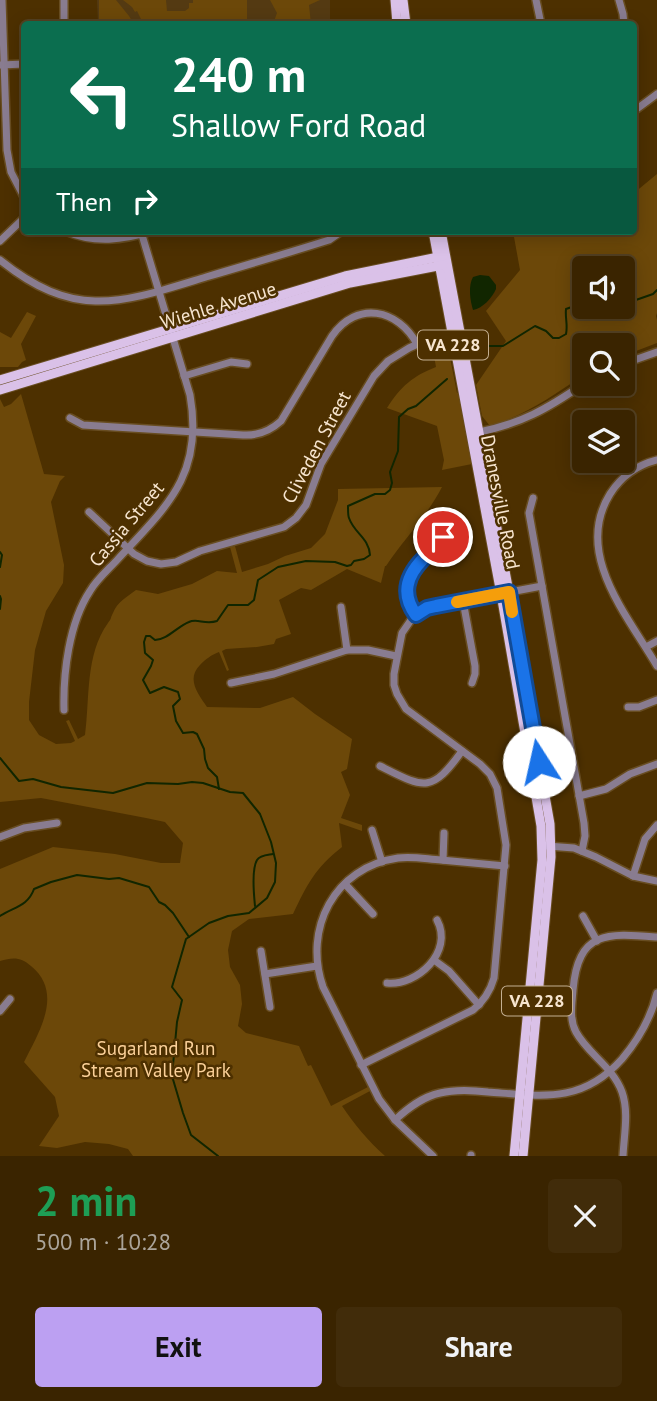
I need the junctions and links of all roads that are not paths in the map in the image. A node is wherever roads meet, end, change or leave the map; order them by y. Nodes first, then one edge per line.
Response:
1 (2, 0) edge
2 (64, 0) edge
3 (395, 0) edge
4 (403, 0) edge
5 (536, 0) edge
6 (619, 0) edge
7 (64, 21) edge
8 (397, 21) edge
9 (406, 21) edge
10 (540, 21) edge
11 (624, 21) edge
12 (21, 64) edge
13 (2, 65) edge
14 (657, 94) edge
15 (637, 109) edge
16 (21, 192) edge
17 (21, 221) edge
18 (74, 235) edge
19 (138, 235) edge
20 (142, 235) edge
21 (336, 235) edge
22 (434, 235) edge
23 (442, 235) edge
24 (0, 241) edge
25 (0, 260) edge
26 (443, 260) junction
27 (441, 277) junction
28 (350, 283) junction
29 (159, 291) junction
30 (172, 333) junction
31 (452, 335) junction
32 (417, 344) junction
33 (657, 352) edge
34 (635, 360) edge
35 (247, 364) dead end
36 (184, 376) junction
37 (4, 384) edge
38 (572, 391) edge
39 (70, 418) dead end
40 (193, 432) junction
41 (475, 433) junction
42 (657, 460) edge
43 (533, 498) dead end
44 (89, 512) dead end
45 (443, 537) dead end
46 (128, 548) junction
47 (542, 586) junction
48 (505, 593) junction
49 (463, 601) junction
50 (341, 607) dead end
51 (416, 615) junction
52 (657, 641) edge
53 (646, 647) junction
54 (347, 650) junction
55 (397, 656) junction
56 (657, 666) edge
57 (231, 683) dead end
58 (472, 683) dead end
59 (657, 700) edge
60 (628, 707) dead end
61 (64, 710) dead end
62 (462, 751) junction
63 (657, 764) edge
64 (380, 766) dead end
65 (579, 796) junction
66 (57, 822) dead end
67 (657, 825) edge
68 (372, 830) dead end
69 (444, 833) dead end
70 (0, 837) edge
71 (547, 846) junction
72 (582, 851) junction
73 (443, 860) junction
74 (382, 862) junction
75 (505, 866) junction
76 (632, 876) junction
77 (657, 881) edge
78 (345, 884) junction
79 (373, 914) dead end
80 (583, 916) dead end
81 (437, 920) dead end
82 (657, 937) edge
83 (597, 941) junction
84 (261, 951) dead end
85 (434, 960) junction
86 (317, 966) junction
87 (265, 974) junction
88 (387, 983) dead end
89 (657, 996) edge
90 (10, 999) dead end
91 (479, 1005) junction
92 (270, 1007) dead end
93 (0, 1011) edge
94 (361, 1065) junction
95 (610, 1071) junction
96 (524, 1095) junction
97 (395, 1120) junction
98 (433, 1156) edge
99 (514, 1156) edge
100 (523, 1156) edge
101 (623, 1156) edge

1 - 13 street
2 - 7 street
3 - 8 main road
4 - 9 main road
5 - 10 street
6 - 11 street
12 - 13 street
13 - 16 street
14 - 15 street
17 - 24 street
18 - 19 street
20 - 29 street, Cassia Street
21 - 29 street
22 - 26 main road, Dranesville Road / VA 228
23 - 26 main road, Dranesville Road / VA 228
25 - 29 street
26 - 27 main road, Dranesville Road / VA 228
26 - 28 main road, Wiehle Avenue
26 - 30 main road, Wiehle Avenue
26 - 41 main road, Dranesville Road / VA 228
27 - 28 main road
27 - 31 main road, Dranesville Road / VA 228
28 - 30 main road, Wiehle Avenue
29 - 30 street, Cassia Street
30 - 36 street, Cassia Street
30 - 37 main road, Wiehle Avenue
31 - 32 street, Cliveden Street
31 - 41 main road, Dranesville Road / VA 228
32 - 40 street
32 - 46 street, Cliveden Street
33 - 34 street
35 - 36 street
36 - 40 street, Cassia Street
38 - 41 street
39 - 40 street
40 - 46 street, Cassia Street
41 - 48 main road, Dranesville Road / VA 228
42 - 53 street
43 - 47 street
44 - 46 street, Cliveden Street
45 - 51 street
46 - 61 street, Cassia Street
47 - 48 street
47 - 65 street
48 - 49 street
48 - 71 main road, Dranesville Road / VA 228
49 - 51 street
49 - 58 street
50 - 54 street
51 - 55 street
52 - 53 street
53 - 56 street
54 - 55 street
54 - 57 street
55 - 62 street
59 - 60 street
62 - 64 street
62 - 75 street
63 - 65 street
65 - 72 street
66 - 70 street
67 - 76 street
68 - 74 street
69 - 73 street
71 - 72 street
71 - 96 main road, Dranesville Road / VA 228
72 - 76 street
73 - 74 street
73 - 75 street
74 - 78 street
75 - 91 street
76 - 77 street
78 - 79 street
78 - 86 street
80 - 83 street
81 - 85 street
82 - 83 street
83 - 95 street
84 - 87 street
85 - 88 street
85 - 91 street
86 - 87 street
86 - 94 street
87 - 92 street
89 - 95 street
90 - 93 street
91 - 94 street
94 - 97 street
95 - 96 street
95 - 101 street
96 - 97 street
96 - 99 main road, Dranesville Road / VA 228
96 - 100 main road, Dranesville Road / VA 228
97 - 98 street

